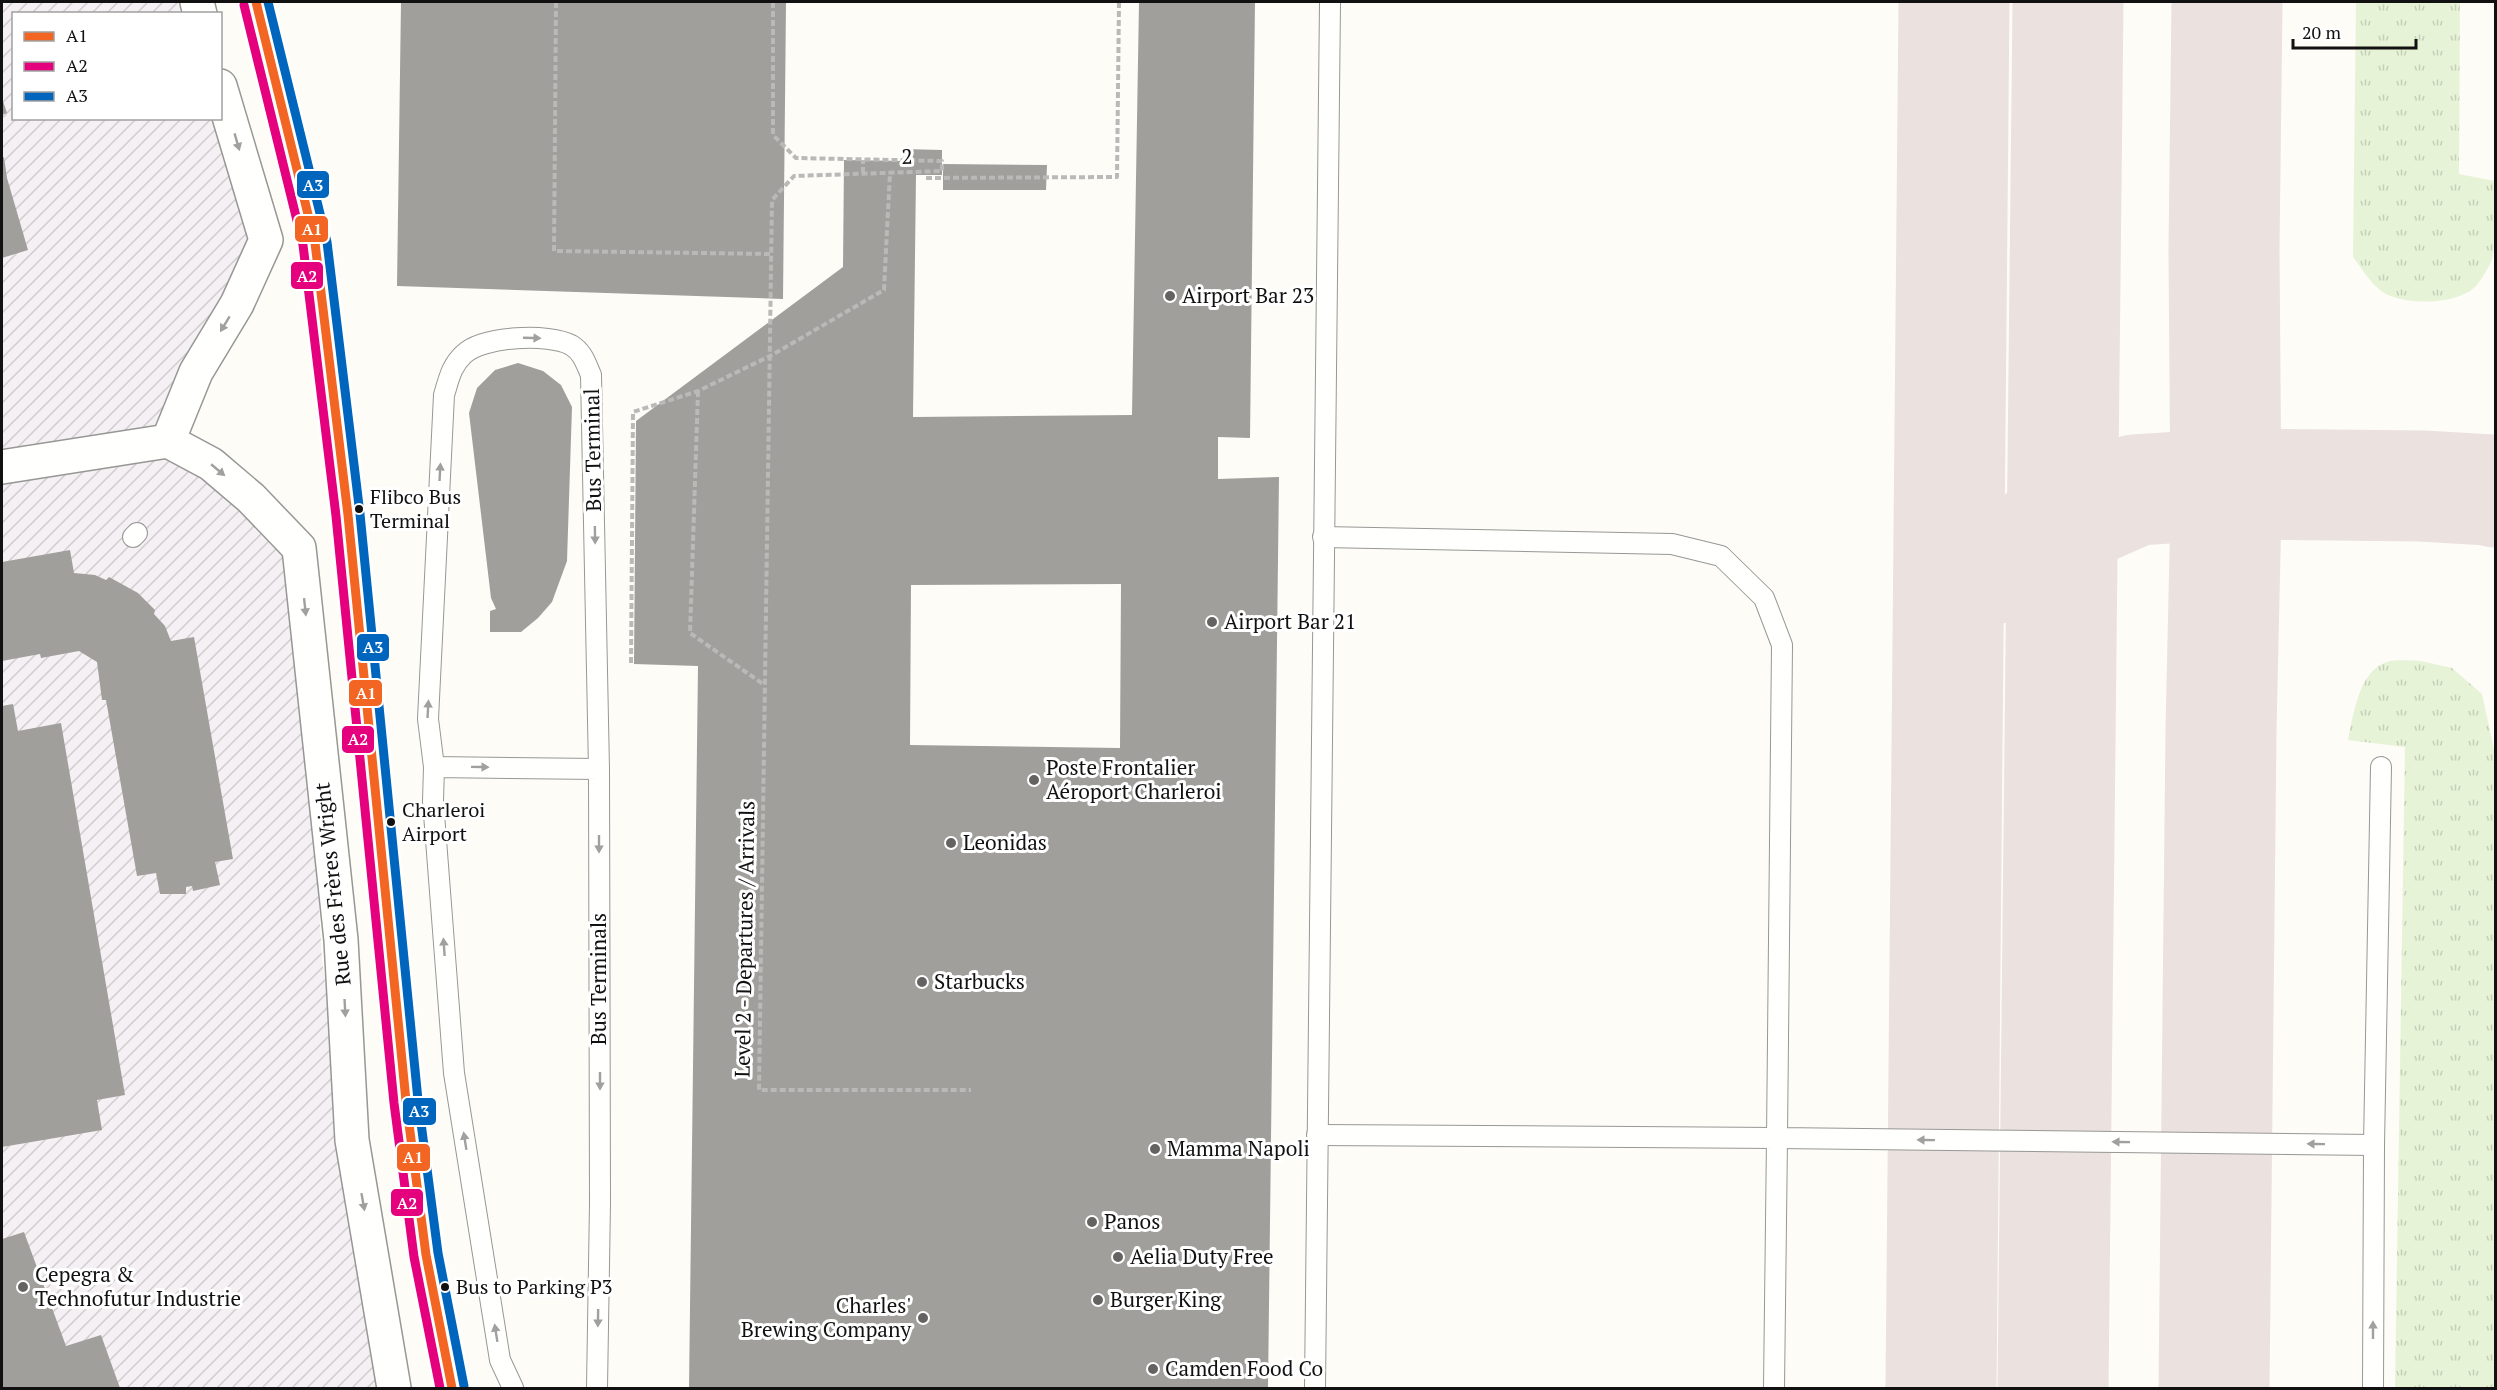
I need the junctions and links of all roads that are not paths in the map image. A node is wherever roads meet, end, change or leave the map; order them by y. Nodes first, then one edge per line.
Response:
1 (256, 2) edge
2 (1330, 2) edge
3 (222, 93) edge
4 (168, 441) junction
5 (2, 467) edge
6 (1323, 537) junction
7 (434, 767) junction
8 (2381, 767) dead end
9 (599, 769) junction
10 (1317, 1135) junction
11 (1777, 1138) junction
12 (2374, 1144) junction
13 (394, 1389) edge
14 (452, 1389) edge
15 (513, 1389) edge
16 (597, 1389) edge
17 (1315, 1389) edge
18 (1774, 1389) edge
19 (2373, 1389) edge

1 - 14 lane
2 - 6 lane
3 -> 4 street
4 - 5 street
4 -> 13 street, Rue des Frères Wright
6 - 10 lane
6 - 11 lane
7 -> 9 lane
7 -> 9 lane, Bus Terminal
15 -> 7 lane
8 - 12 lane
9 -> 16 lane, Bus Terminals
10 - 11 lane
10 - 17 lane
12 -> 11 lane
11 - 18 lane
19 -> 12 lane

